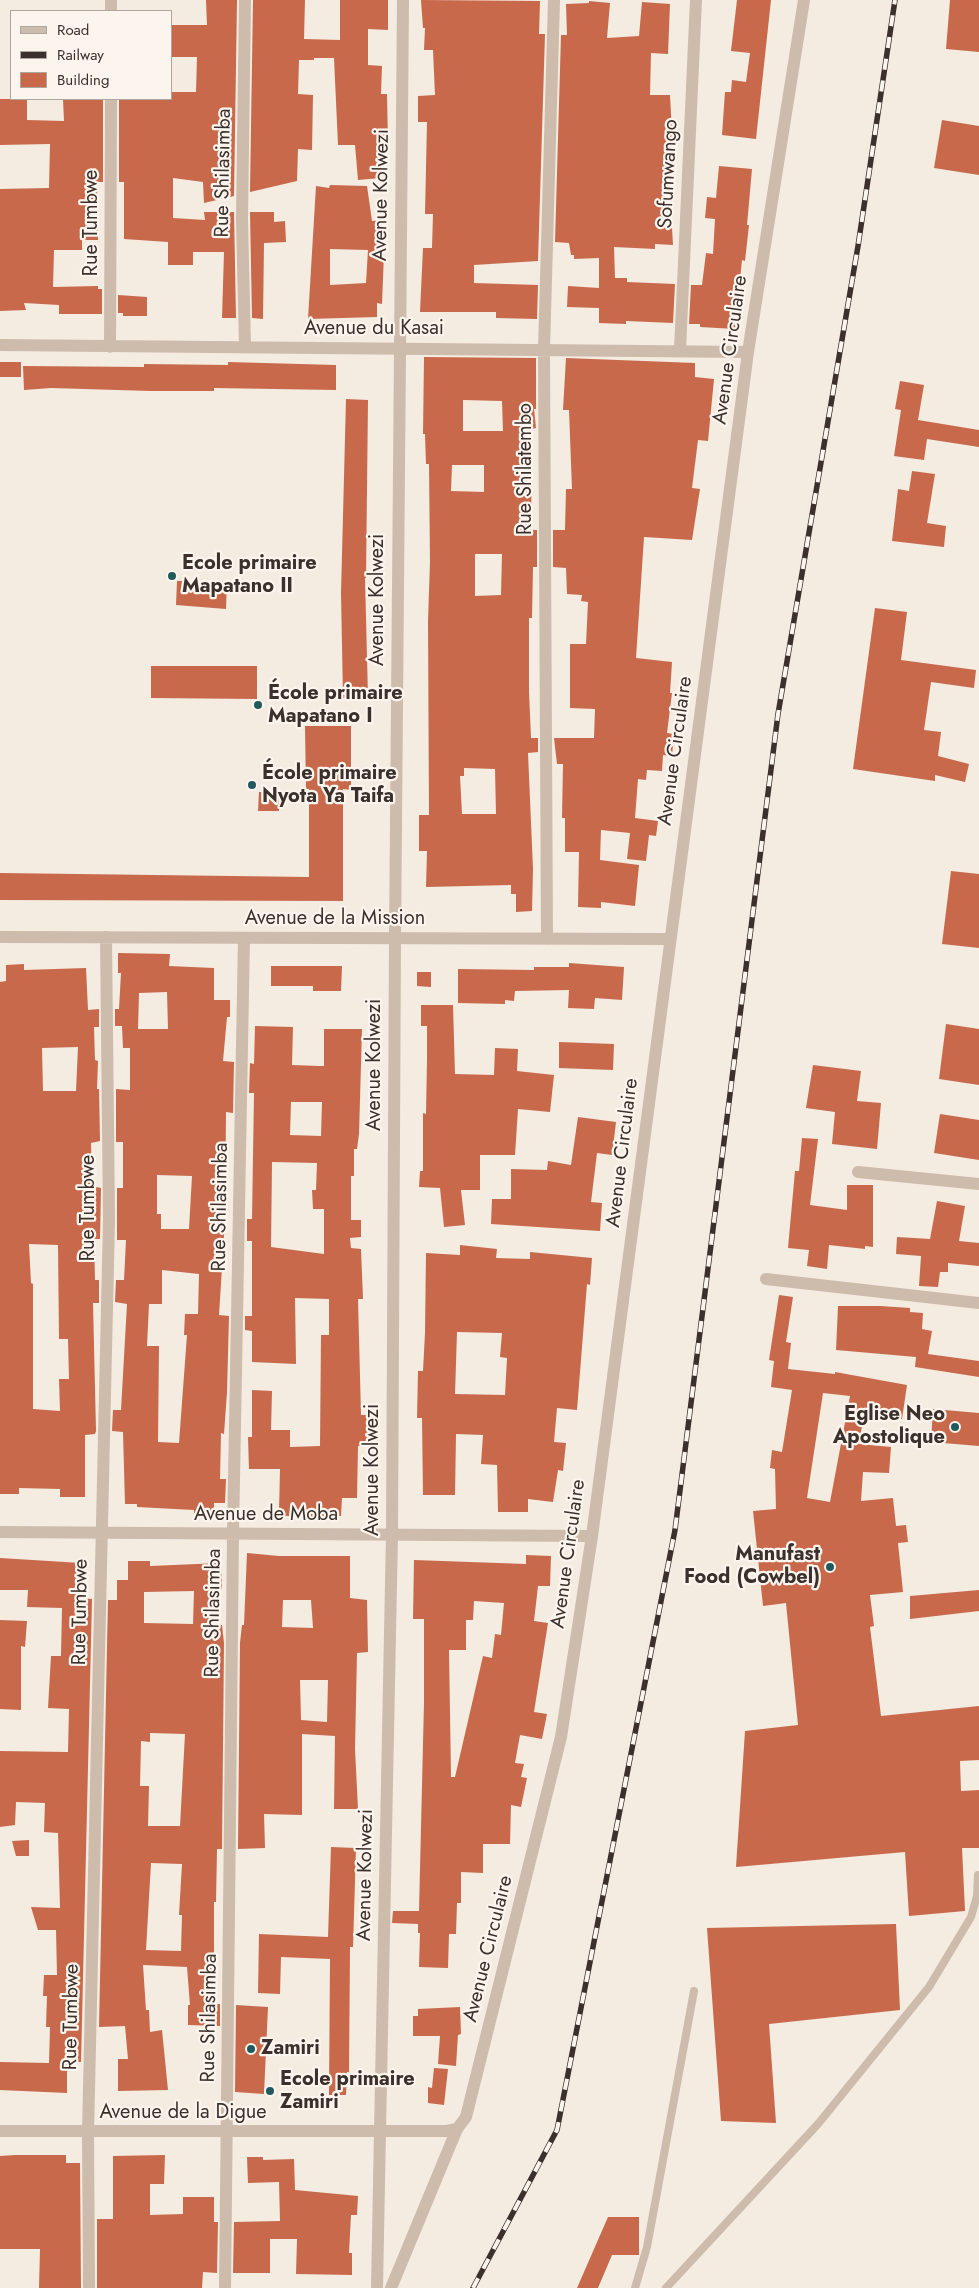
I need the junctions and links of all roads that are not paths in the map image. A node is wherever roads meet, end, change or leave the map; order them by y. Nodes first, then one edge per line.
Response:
1 (245, 0) edge
2 (403, 0) edge
3 (554, 0) edge
4 (696, 0) edge
5 (804, 0) edge
6 (111, 100) edge
7 (0, 345) edge
8 (110, 347) junction
9 (245, 347) junction
10 (399, 347) junction
11 (544, 349) junction
12 (680, 350) junction
13 (748, 352) junction
14 (0, 937) edge
15 (106, 937) junction
16 (244, 938) junction
17 (394, 938) junction
18 (547, 939) junction
19 (669, 939) junction
20 (858, 1172) dead end
21 (979, 1184) edge
22 (766, 1279) dead end
23 (979, 1303) edge
24 (0, 1532) edge
25 (102, 1532) junction
26 (233, 1533) junction
27 (392, 1534) junction
28 (592, 1536) junction
29 (978, 1875) edge
30 (694, 1991) dead end
31 (457, 2129) junction
32 (380, 2130) junction
33 (0, 2131) edge
34 (227, 2131) junction
35 (88, 2132) junction
36 (89, 2288) edge
37 (225, 2288) edge
38 (377, 2288) edge
39 (391, 2288) edge
40 (635, 2288) edge
41 (666, 2288) edge

1 - 9 street, Rue Shilasimba
2 - 10 street, Avenue Kolwezi
3 - 11 street, Rue Shilatembo
4 - 12 street, Sofumwango
5 - 13 street, Avenue Circulaire
6 - 8 street, Rue Tumbwe
7 - 8 street, Avenue du Kasai
8 - 9 street, Avenue du Kasai
9 - 10 street, Avenue du Kasai
10 - 11 street, Avenue du Kasai
10 - 17 street, Avenue Kolwezi
11 - 12 street, Avenue du Kasai
11 - 18 street, Rue Shilatembo
12 - 13 street, Avenue du Kasai
13 - 19 street, Avenue Circulaire
14 - 15 street, Avenue de la Mission
15 - 16 street, Avenue de la Mission
15 - 25 street, Rue Tumbwe
16 - 17 street, Avenue de la Mission
16 - 26 street, Rue Shilasimba
17 - 18 street, Avenue de la Mission
17 - 27 street, Avenue Kolwezi
18 - 19 street, Avenue de la Mission
19 - 28 street, Avenue Circulaire
20 - 21 street
22 - 23 street
24 - 25 street, Avenue de Moba
25 - 26 street, Avenue de Moba
25 - 35 street, Rue Tumbwe
26 - 27 street, Avenue de Moba
26 - 34 street, Rue Shilasimba
27 - 28 street, Avenue de Moba
27 - 32 street, Avenue Kolwezi
28 - 31 street, Avenue Circulaire
29 - 41 lane
30 - 40 lane
31 - 32 street, Avenue de la Digue
31 - 39 street, Avenue Circulaire
32 - 34 street, Avenue de la Digue
32 - 38 street, Avenue Kolwezi
33 - 35 street, Avenue de la Digue
34 - 35 street, Avenue de la Digue
34 - 37 street, Rue Shilasimba
35 - 36 street, Rue Tumbwe

